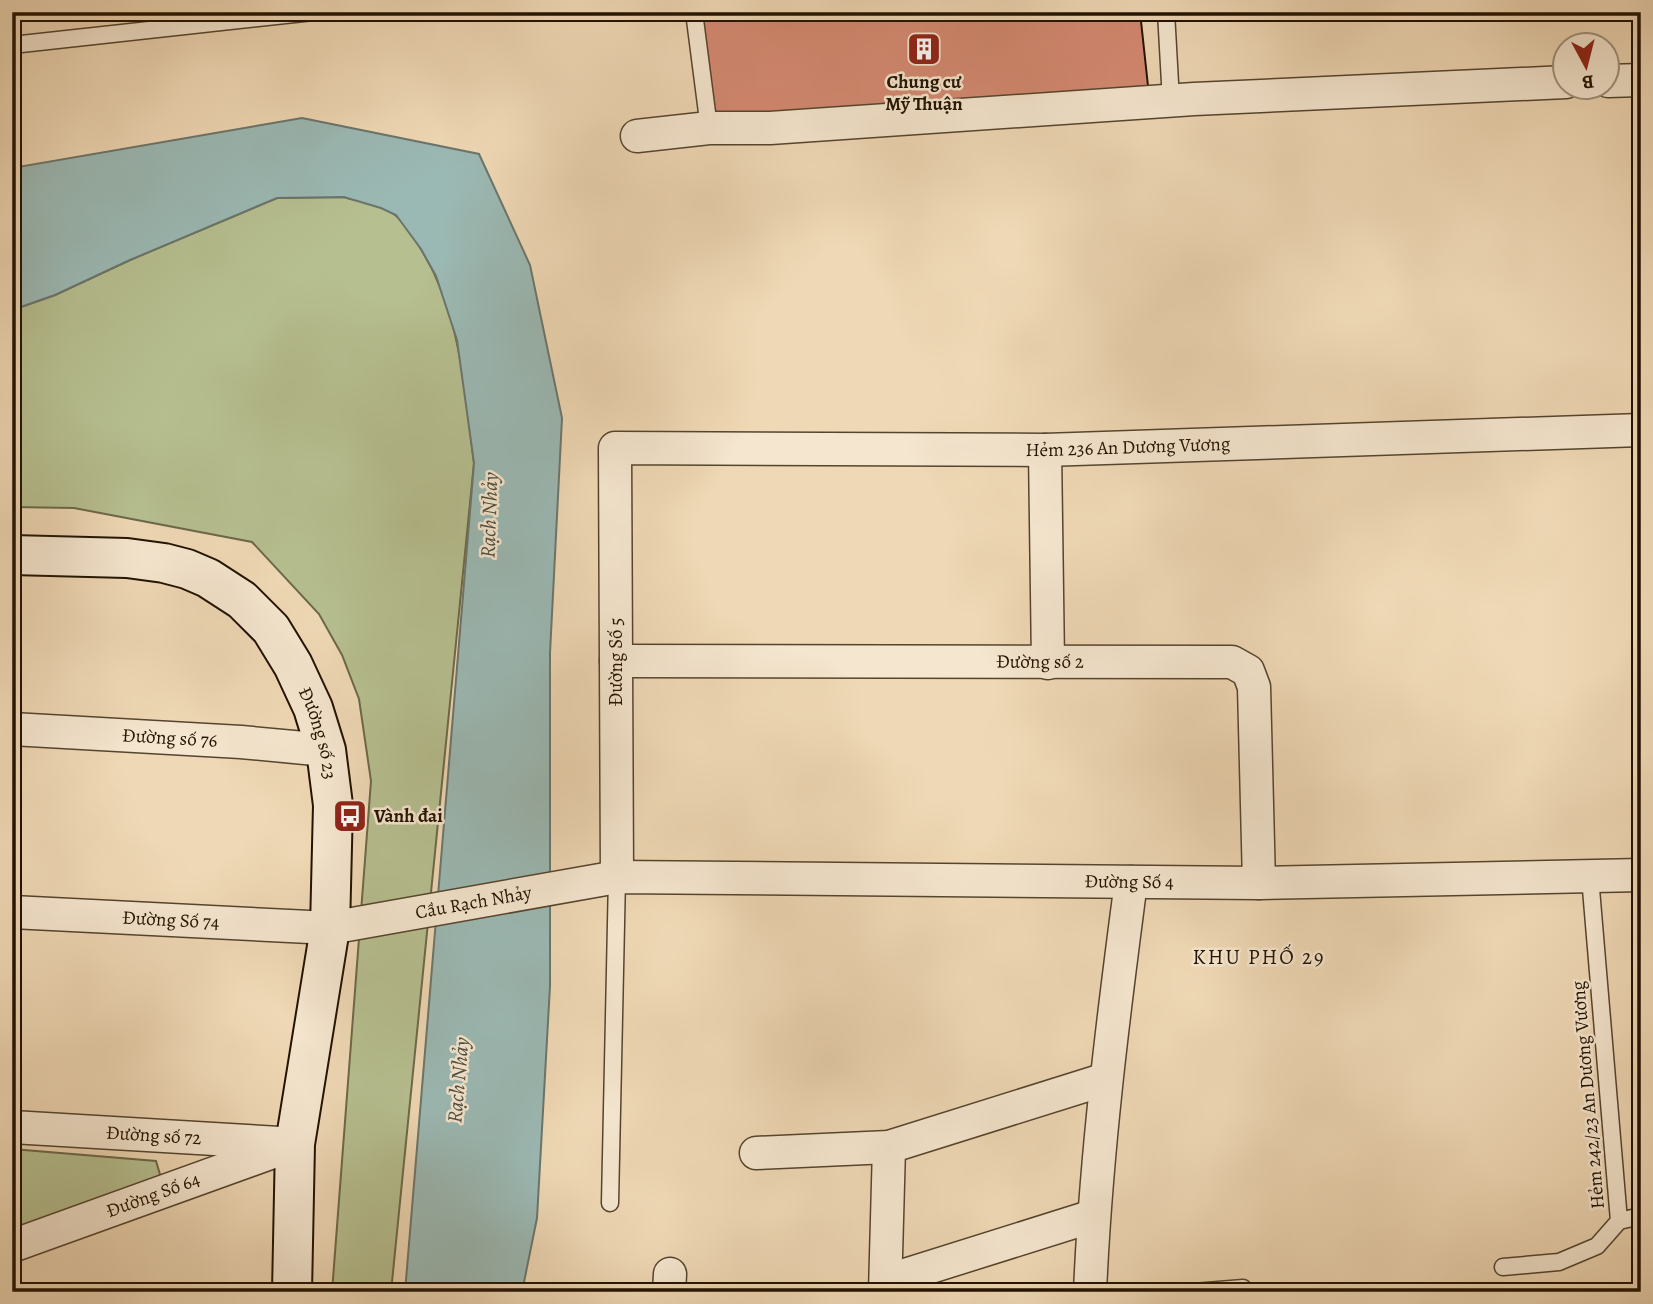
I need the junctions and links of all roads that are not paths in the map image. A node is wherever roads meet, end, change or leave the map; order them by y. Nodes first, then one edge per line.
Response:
1 (313, 12) edge
2 (694, 12) edge
3 (1166, 12) edge
4 (231, 17) edge
5 (12, 45) edge
6 (1641, 80) edge
7 (1622, 81) edge
8 (1552, 83) edge
9 (1171, 101) junction
10 (709, 128) junction
11 (637, 136) dead end
12 (1641, 430) edge
13 (615, 448) joint
14 (1045, 450) junction
15 (12, 555) edge
16 (616, 661) junction
17 (1048, 663) junction
18 (12, 729) edge
19 (326, 750) junction
20 (1641, 875) edge
21 (1590, 877) junction
22 (602, 878) junction
23 (1131, 882) junction
24 (1259, 883) junction
25 (12, 912) edge
26 (330, 928) junction
27 (1105, 1079) junction
28 (12, 1127) edge
29 (295, 1144) junction
30 (889, 1147) junction
31 (756, 1153) dead end
32 (610, 1203) dead end
33 (1093, 1216) junction
34 (1641, 1216) edge
35 (1619, 1221) junction
36 (12, 1246) edge
37 (1503, 1267) dead end
38 (886, 1286) edge
39 (1243, 1288) dead end
40 (292, 1292) edge
41 (1090, 1292) edge
42 (1194, 1292) edge

1 - 4 lane
2 - 10 lane
3 - 9 lane
4 - 5 lane
6 - 7 street
8 - 9 street
9 - 10 street
10 - 11 street
12 - 14 street, Hẻm 236 An Dương Vương
13 - 14 street, Hẻm 236 An Dương Vương
13 - 16 street, Đường Số 5
14 - 17 street
15 - 19 street, Đường số 23
16 - 17 street, Đường số 2
16 - 22 street, Đường Số 5
17 - 24 street, Đường số 2
18 - 19 street, Đường số 76
19 - 26 street, Đường số 23
20 - 21 street, Đường Số 4
21 - 24 street, Đường Số 4
21 - 35 lane, Hẻm 242/23 An Dương Vương
22 - 23 street, Đường Số 4
22 - 26 street, Cầu Rạch Nhảy
22 - 32 lane
23 - 24 street, Đường Số 4
23 - 27 street
25 - 26 street, Đường Số 74
26 - 29 street, Đường số 23
27 - 30 street
27 - 33 street
28 - 29 street, Đường số 72
29 - 36 street, Đường Số 64
29 - 40 street, Đường số 23
30 - 31 street
30 - 38 street
33 - 38 street
33 - 41 street
34 - 35 lane
35 - 37 lane, Hẻm 242/23 An Dương Vương
39 - 42 lane

